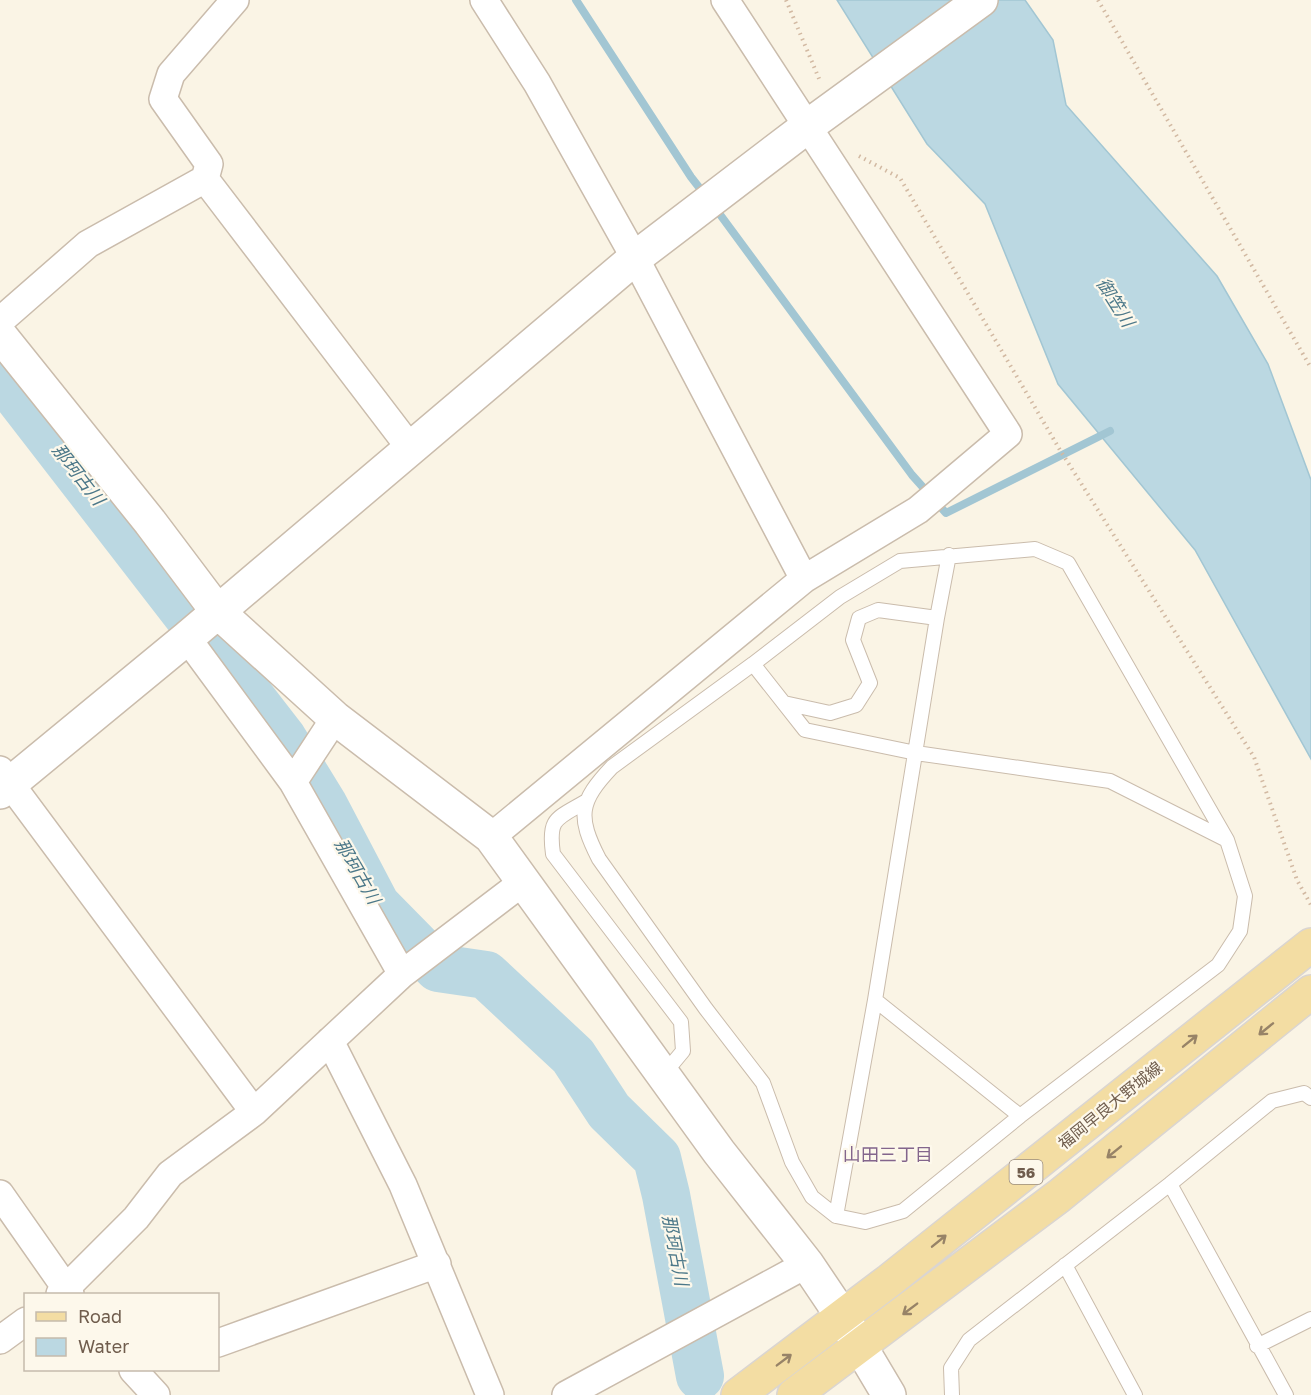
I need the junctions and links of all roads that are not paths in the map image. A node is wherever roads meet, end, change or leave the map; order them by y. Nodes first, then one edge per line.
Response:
1 (235, 0) edge
2 (484, 0) edge
3 (725, 0) edge
4 (981, 0) edge
5 (808, 126) junction
6 (205, 179) junction
7 (635, 258) junction
8 (0, 321) edge
9 (0, 335) edge
10 (411, 449) junction
11 (949, 555) junction
12 (804, 579) junction
13 (217, 611) junction
14 (937, 618) junction
15 (187, 638) junction
16 (753, 664) junction
17 (784, 703) junction
18 (334, 718) junction
19 (916, 753) junction
20 (3, 782) edge
21 (293, 782) junction
22 (585, 802) junction
23 (491, 837) junction
24 (1227, 840) junction
25 (523, 882) junction
26 (1311, 945) edge
27 (402, 974) junction
28 (1311, 992) edge
29 (875, 1000) junction
30 (330, 1041) junction
31 (663, 1075) junction
32 (1311, 1098) edge
33 (254, 1112) junction
34 (1020, 1116) junction
35 (1170, 1184) junction
36 (0, 1194) edge
37 (836, 1216) junction
38 (437, 1264) junction
39 (807, 1264) junction
40 (1065, 1265) junction
41 (66, 1293) edge
42 (842, 1316) junction
43 (1311, 1319) edge
44 (24, 1322) edge
45 (0, 1340) edge
46 (219, 1343) edge
47 (860, 1346) junction
48 (1257, 1346) junction
49 (138, 1371) edge
50 (156, 1395) edge
51 (490, 1395) edge
52 (566, 1395) edge
53 (738, 1395) edge
54 (794, 1395) edge
55 (889, 1395) edge
56 (952, 1395) edge
57 (1135, 1395) edge
58 (1286, 1395) edge

1 - 6 street
2 - 7 street
3 - 5 street
4 - 5 street
5 - 7 street
5 - 12 street
6 - 8 street
6 - 10 street
7 - 10 street
7 - 12 street
9 - 13 street
10 - 13 street
11 - 14 lane
11 - 16 lane
11 - 24 lane
12 - 23 street
13 - 15 street
13 - 18 street
14 - 17 lane
14 - 19 lane
15 - 20 street
15 - 21 street
16 - 17 lane
16 - 22 lane
17 - 19 lane
18 - 21 street
18 - 23 street
19 - 24 lane
19 - 29 lane
20 - 33 street
21 - 27 street
22 - 31 lane
22 - 37 lane
23 - 25 street
24 - 34 lane
25 - 27 street
25 - 31 street
42 -> 26 main road, 福岡早良大野城線 / 56
27 - 30 street
28 -> 47 main road, 56
29 - 34 lane
29 - 37 lane
30 - 33 street
30 - 38 street
31 - 39 street
32 - 35 lane
33 - 41 street
34 - 37 lane
35 - 40 lane
35 - 48 lane
36 - 41 street
38 - 46 street
38 - 51 street
39 - 42 street
39 - 52 street
40 - 56 lane
40 - 57 lane
42 - 47 street
53 -> 42 main road, 福岡早良大野城線 / 56
43 - 48 lane
44 - 45 street
47 - 54 main road, 56
47 - 55 street
48 - 58 lane
49 - 50 street

